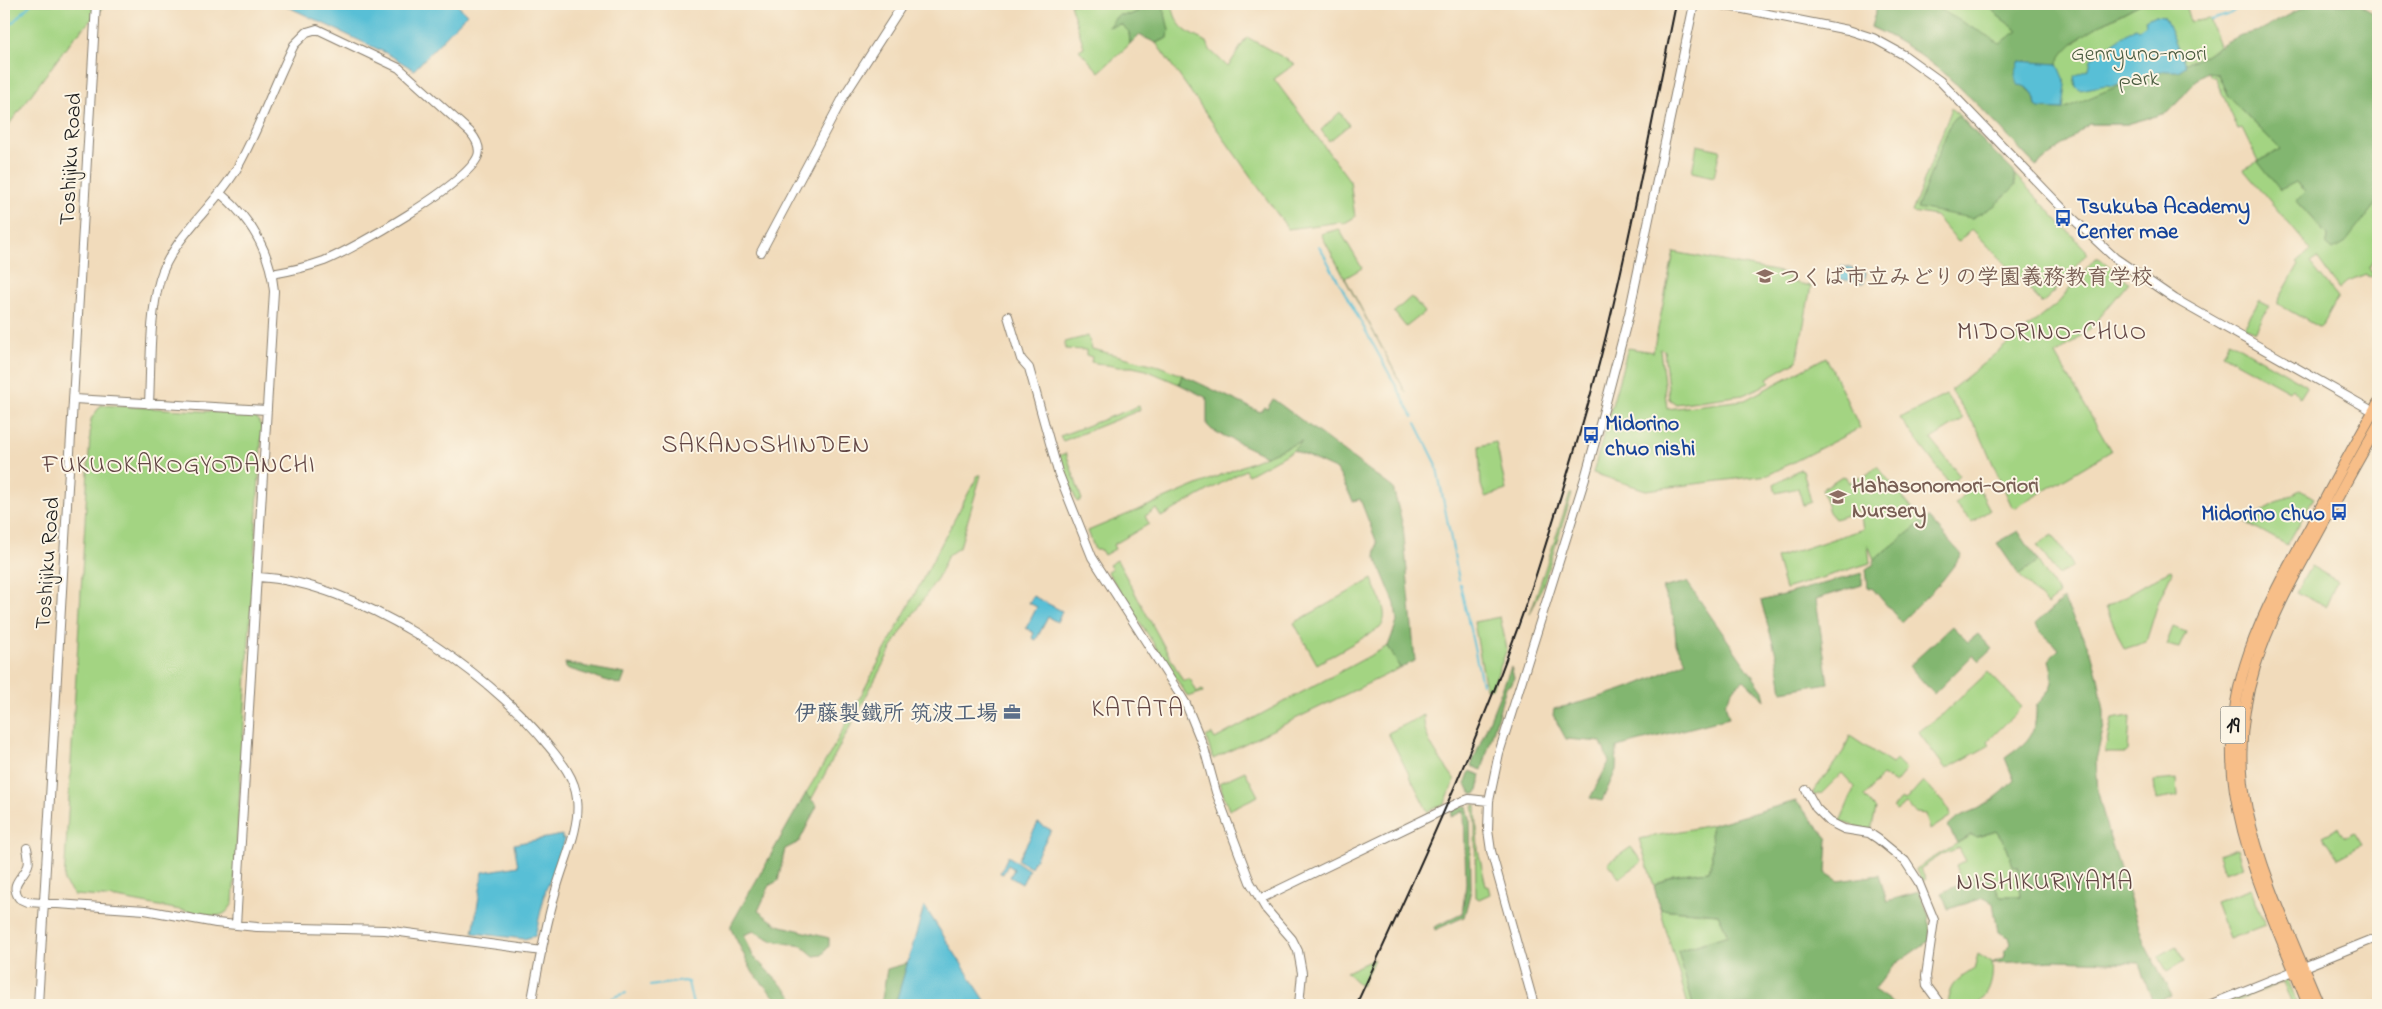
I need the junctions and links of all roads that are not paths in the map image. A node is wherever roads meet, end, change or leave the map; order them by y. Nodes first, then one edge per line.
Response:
1 (96, 4) edge
2 (903, 4) edge
3 (1694, 4) edge
4 (1718, 4) edge
5 (221, 194) junction
6 (761, 252) dead end
7 (272, 274) junction
8 (1008, 316) dead end
9 (74, 399) junction
10 (149, 404) junction
11 (2377, 409) edge
12 (267, 410) junction
13 (2378, 425) edge
14 (258, 577) junction
15 (1806, 790) dead end
16 (1489, 801) junction
17 (27, 848) dead end
18 (1260, 899) junction
19 (44, 903) junction
20 (236, 925) junction
21 (2371, 940) dead end
22 (542, 951) junction
23 (2299, 970) junction
24 (38, 1005) edge
25 (531, 1005) edge
26 (1299, 1005) edge
27 (1534, 1005) edge
28 (1941, 1005) edge
29 (2209, 1005) edge
30 (2308, 1005) edge
31 (2319, 1005) edge

1 - 9 street, Toshijiku Road
2 - 6 street
3 - 16 street
4 - 11 street
5 - 7 street
5 - 7 street
5 - 10 street
7 - 12 street
8 - 18 street
9 - 10 street
9 - 19 street, Toshijiku Road
10 - 12 street
11 - 23 main road, 19
12 - 14 street
13 - 23 main road, 19
14 - 20 street
14 - 22 street
15 - 28 street
16 - 18 street
16 - 27 street
17 - 19 street
18 - 26 street
19 - 20 street
19 - 24 street, Toshijiku Road
20 - 22 street
21 - 23 street
22 - 25 street
23 - 29 street
23 - 30 main road, 19
23 - 31 main road, 19

